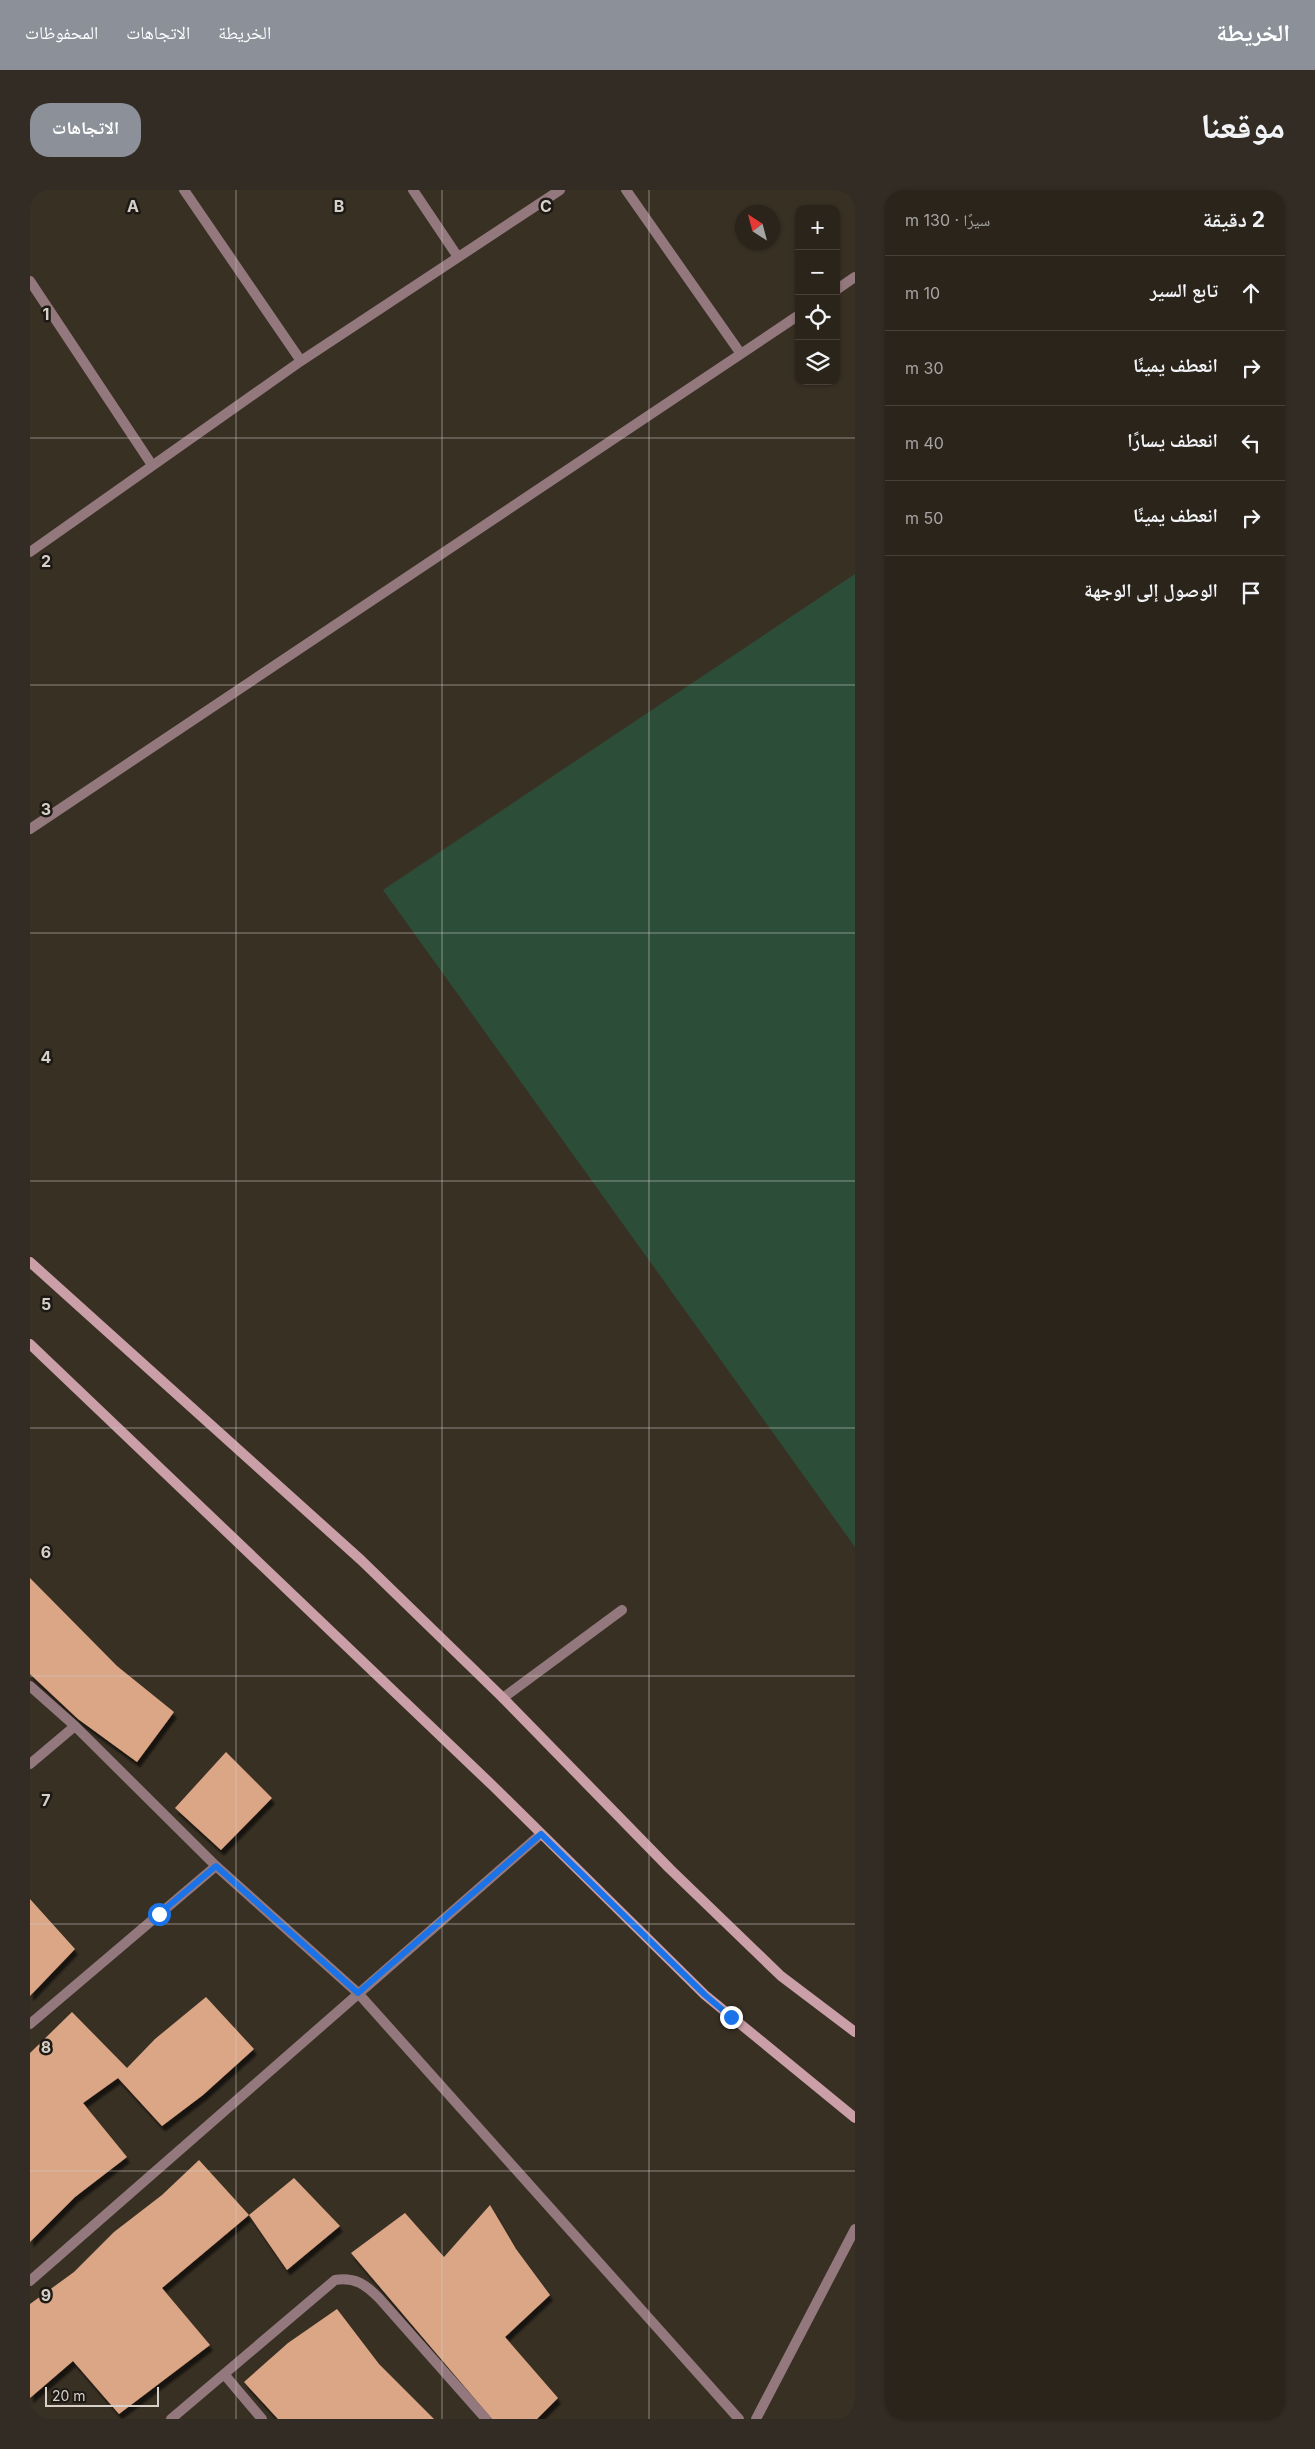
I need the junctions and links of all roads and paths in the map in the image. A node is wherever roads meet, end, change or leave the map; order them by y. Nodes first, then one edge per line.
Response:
1 (184, 190) edge
2 (413, 190) edge
3 (560, 190) edge
4 (626, 190) edge
5 (458, 257) junction
6 (855, 277) edge
7 (30, 281) edge
8 (840, 287) edge
9 (795, 318) edge
10 (741, 354) junction
11 (301, 361) junction
12 (152, 465) junction
13 (30, 552) edge
14 (30, 829) edge
15 (30, 1262) edge
16 (30, 1344) edge
17 (622, 1610) dead end
18 (30, 1686) edge
19 (503, 1698) junction
20 (75, 1726) junction
21 (30, 1764) edge
22 (541, 1834) junction
23 (216, 1866) junction
24 (358, 1993) junction
25 (30, 2024) edge
26 (855, 2032) edge
27 (855, 2118) edge
28 (855, 2229) edge
29 (30, 2281) edge
30 (224, 2374) junction
31 (171, 2419) edge
32 (262, 2419) edge
33 (486, 2419) edge
34 (738, 2419) edge
35 (756, 2419) edge

1 - 11 street
2 - 5 street
3 - 5 street
4 - 10 street
5 - 11 street
6 - 8 street
7 - 12 street
9 - 10 street
10 - 14 street
11 - 12 street
12 - 13 street
15 - 19 main road
16 - 22 main road
17 - 19 street
18 - 20 street
19 - 26 main road
20 - 21 street
20 - 23 street
22 - 24 street
22 - 27 main road
23 - 24 street
23 - 25 street
24 - 29 street
24 - 34 street
28 - 35 street
30 - 31 street
30 - 32 street
30 - 33 street

